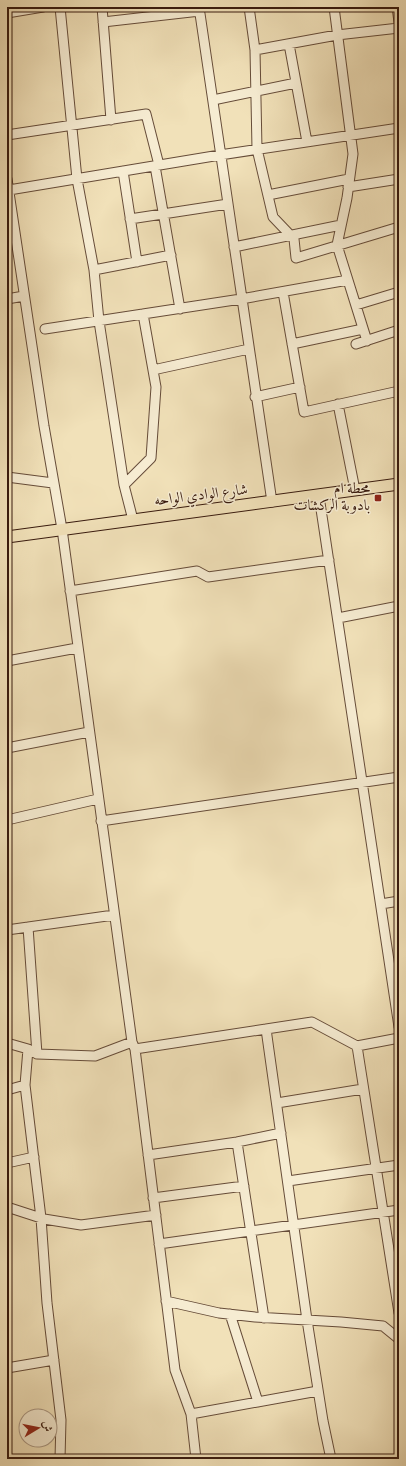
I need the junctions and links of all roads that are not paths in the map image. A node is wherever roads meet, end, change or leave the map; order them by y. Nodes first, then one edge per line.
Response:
1 (43, 7) edge
2 (60, 7) edge
3 (102, 7) edge
4 (249, 7) edge
5 (334, 7) edge
6 (397, 7) edge
7 (200, 9) edge
8 (7, 13) edge
9 (103, 22) junction
10 (399, 22) edge
11 (399, 28) edge
12 (338, 35) junction
13 (289, 44) junction
14 (255, 50) junction
15 (296, 83) junction
16 (256, 91) junction
17 (213, 100) junction
18 (111, 120) junction
19 (72, 126) junction
20 (399, 128) edge
21 (7, 135) edge
22 (350, 136) junction
23 (307, 142) junction
24 (257, 149) junction
25 (220, 155) junction
26 (157, 165) junction
27 (123, 171) junction
28 (7, 178) edge
29 (77, 179) junction
30 (399, 179) edge
31 (349, 183) junction
32 (9, 190) junction
33 (268, 195) junction
34 (228, 204) junction
35 (163, 214) junction
36 (130, 218) junction
37 (341, 225) junction
38 (398, 229) edge
39 (290, 236) junction
40 (337, 245) junction
41 (234, 247) junction
42 (170, 256) junction
43 (137, 262) junction
44 (94, 270) junction
45 (348, 280) junction
46 (283, 292) junction
47 (399, 292) edge
48 (24, 296) junction
49 (7, 299) edge
50 (241, 299) junction
51 (356, 305) junction
52 (180, 309) junction
53 (143, 314) junction
54 (98, 321) junction
55 (45, 329) dead end
56 (363, 329) junction
57 (399, 330) edge
58 (367, 341) junction
59 (292, 344) junction
60 (356, 344) dead end
61 (249, 350) junction
62 (153, 370) junction
63 (300, 387) junction
64 (399, 391) edge
65 (256, 397) junction
66 (338, 404) junction
67 (7, 477) edge
68 (53, 483) junction
69 (399, 484) edge
70 (124, 485) junction
71 (355, 490) junction
72 (319, 496) junction
73 (272, 502) junction
74 (133, 520) junction
75 (62, 529) junction
76 (7, 537) edge
77 (329, 560) junction
78 (70, 591) junction
79 (399, 606) edge
80 (338, 618) junction
81 (78, 648) junction
82 (7, 661) edge
83 (89, 732) junction
84 (7, 748) edge
85 (399, 777) edge
86 (362, 782) junction
87 (98, 799) junction
88 (7, 820) edge
89 (101, 821) junction
90 (399, 901) edge
91 (381, 904) junction
92 (114, 915) junction
93 (28, 927) junction
94 (7, 930) edge
95 (399, 1027) edge
96 (266, 1029) junction
97 (399, 1038) edge
98 (7, 1043) edge
99 (133, 1046) junction
100 (357, 1046) junction
101 (28, 1049) junction
102 (36, 1054) junction
103 (25, 1085) junction
104 (364, 1089) junction
105 (7, 1090) edge
106 (277, 1103) junction
107 (281, 1133) junction
108 (237, 1142) junction
109 (148, 1155) junction
110 (34, 1157) junction
111 (7, 1163) edge
112 (399, 1164) edge
113 (376, 1168) junction
114 (288, 1182) junction
115 (244, 1186) junction
116 (153, 1198) junction
117 (7, 1207) edge
118 (399, 1210) edge
119 (383, 1212) junction
120 (156, 1215) junction
121 (41, 1218) junction
122 (294, 1225) junction
123 (251, 1231) junction
124 (159, 1244) junction
125 (166, 1301) junction
126 (399, 1313) edge
127 (230, 1314) junction
128 (264, 1318) junction
129 (307, 1320) junction
130 (399, 1339) edge
131 (54, 1360) junction
132 (7, 1368) edge
133 (318, 1391) junction
134 (258, 1402) junction
135 (191, 1414) junction
136 (60, 1459) edge
137 (196, 1459) edge
138 (332, 1459) edge

1 - 8 street
2 - 19 street
3 - 9 street
4 - 14 street
5 - 12 street
6 - 10 street
7 - 9 street
7 - 17 street
9 - 18 street
11 - 12 street
12 - 13 street
12 - 22 street
13 - 14 street
13 - 15 street
14 - 16 street
15 - 16 street
15 - 23 street
16 - 17 street
16 - 24 street
17 - 25 street
18 - 19 street
18 - 26 street
19 - 21 street
19 - 29 street
20 - 22 street
22 - 23 street
22 - 31 street
23 - 24 street
24 - 25 street
24 - 33 street
25 - 26 street
25 - 34 street
26 - 27 street
26 - 35 street
27 - 29 street
27 - 36 street
28 - 32 street
29 - 32 street
29 - 44 street
30 - 31 street
31 - 33 street
31 - 37 street
32 - 48 street
33 - 39 street
34 - 35 street
34 - 41 street
35 - 36 street
35 - 42 street
36 - 43 street
37 - 39 street
37 - 40 street
38 - 40 street
39 - 40 street
39 - 41 street
40 - 45 street
41 - 50 street
42 - 43 street
42 - 52 street
43 - 44 street
44 - 54 street
45 - 46 street
45 - 51 street
46 - 50 street
46 - 59 street
47 - 51 street
48 - 49 street
48 - 68 street
50 - 52 street
50 - 61 street
51 - 56 street
52 - 53 street
53 - 54 street
53 - 62 street
54 - 55 street
54 - 70 street
56 - 58 street
56 - 59 street
57 - 58 street
58 - 60 street
59 - 63 street
61 - 62 street
61 - 65 street
62 - 70 street
63 - 65 street
63 - 66 street
64 - 66 street
65 - 73 street
66 - 71 street
67 - 68 street
68 - 75 street
69 - 71 main road, شارع الوادي الواحه
70 - 74 street
71 - 72 main road, شارع الوادي الواحه
72 - 73 main road, شارع الوادي الواحه
72 - 77 street
73 - 74 main road, شارع الوادي الواحه
74 - 75 main road, شارع الوادي الواحه
75 - 76 main road, شارع الوادي الواحه
75 - 78 street
77 - 78 street
77 - 80 street
78 - 81 street
79 - 80 street
80 - 86 street
81 - 82 street
81 - 83 street
83 - 84 street
83 - 87 street
85 - 86 street
86 - 89 street
86 - 91 street
87 - 88 street
87 - 89 street
89 - 92 street
90 - 91 street
91 - 95 street
92 - 93 street
92 - 99 street
93 - 94 street
93 - 102 street
96 - 99 street
96 - 100 street
96 - 106 street
97 - 100 street
98 - 101 street
99 - 102 street
99 - 109 street
100 - 104 street
101 - 102 street
101 - 103 street
103 - 105 street
103 - 110 street
104 - 106 street
104 - 113 street
106 - 107 street
107 - 108 street
107 - 114 street
108 - 109 street
108 - 115 street
109 - 116 street
110 - 111 street
110 - 121 street
112 - 113 street
113 - 114 street
113 - 119 street
114 - 122 street
115 - 116 street
115 - 123 street
116 - 120 street
117 - 121 street
118 - 119 street
119 - 122 street
119 - 126 street
120 - 121 street
120 - 124 street
121 - 131 street
122 - 123 street
122 - 129 street
123 - 124 street
123 - 128 street
124 - 125 street
125 - 127 street
125 - 135 street
127 - 128 street
127 - 134 street
128 - 129 street
129 - 130 street
129 - 133 street
131 - 132 street
131 - 136 street
133 - 134 street
133 - 138 street
134 - 135 street
135 - 137 street

